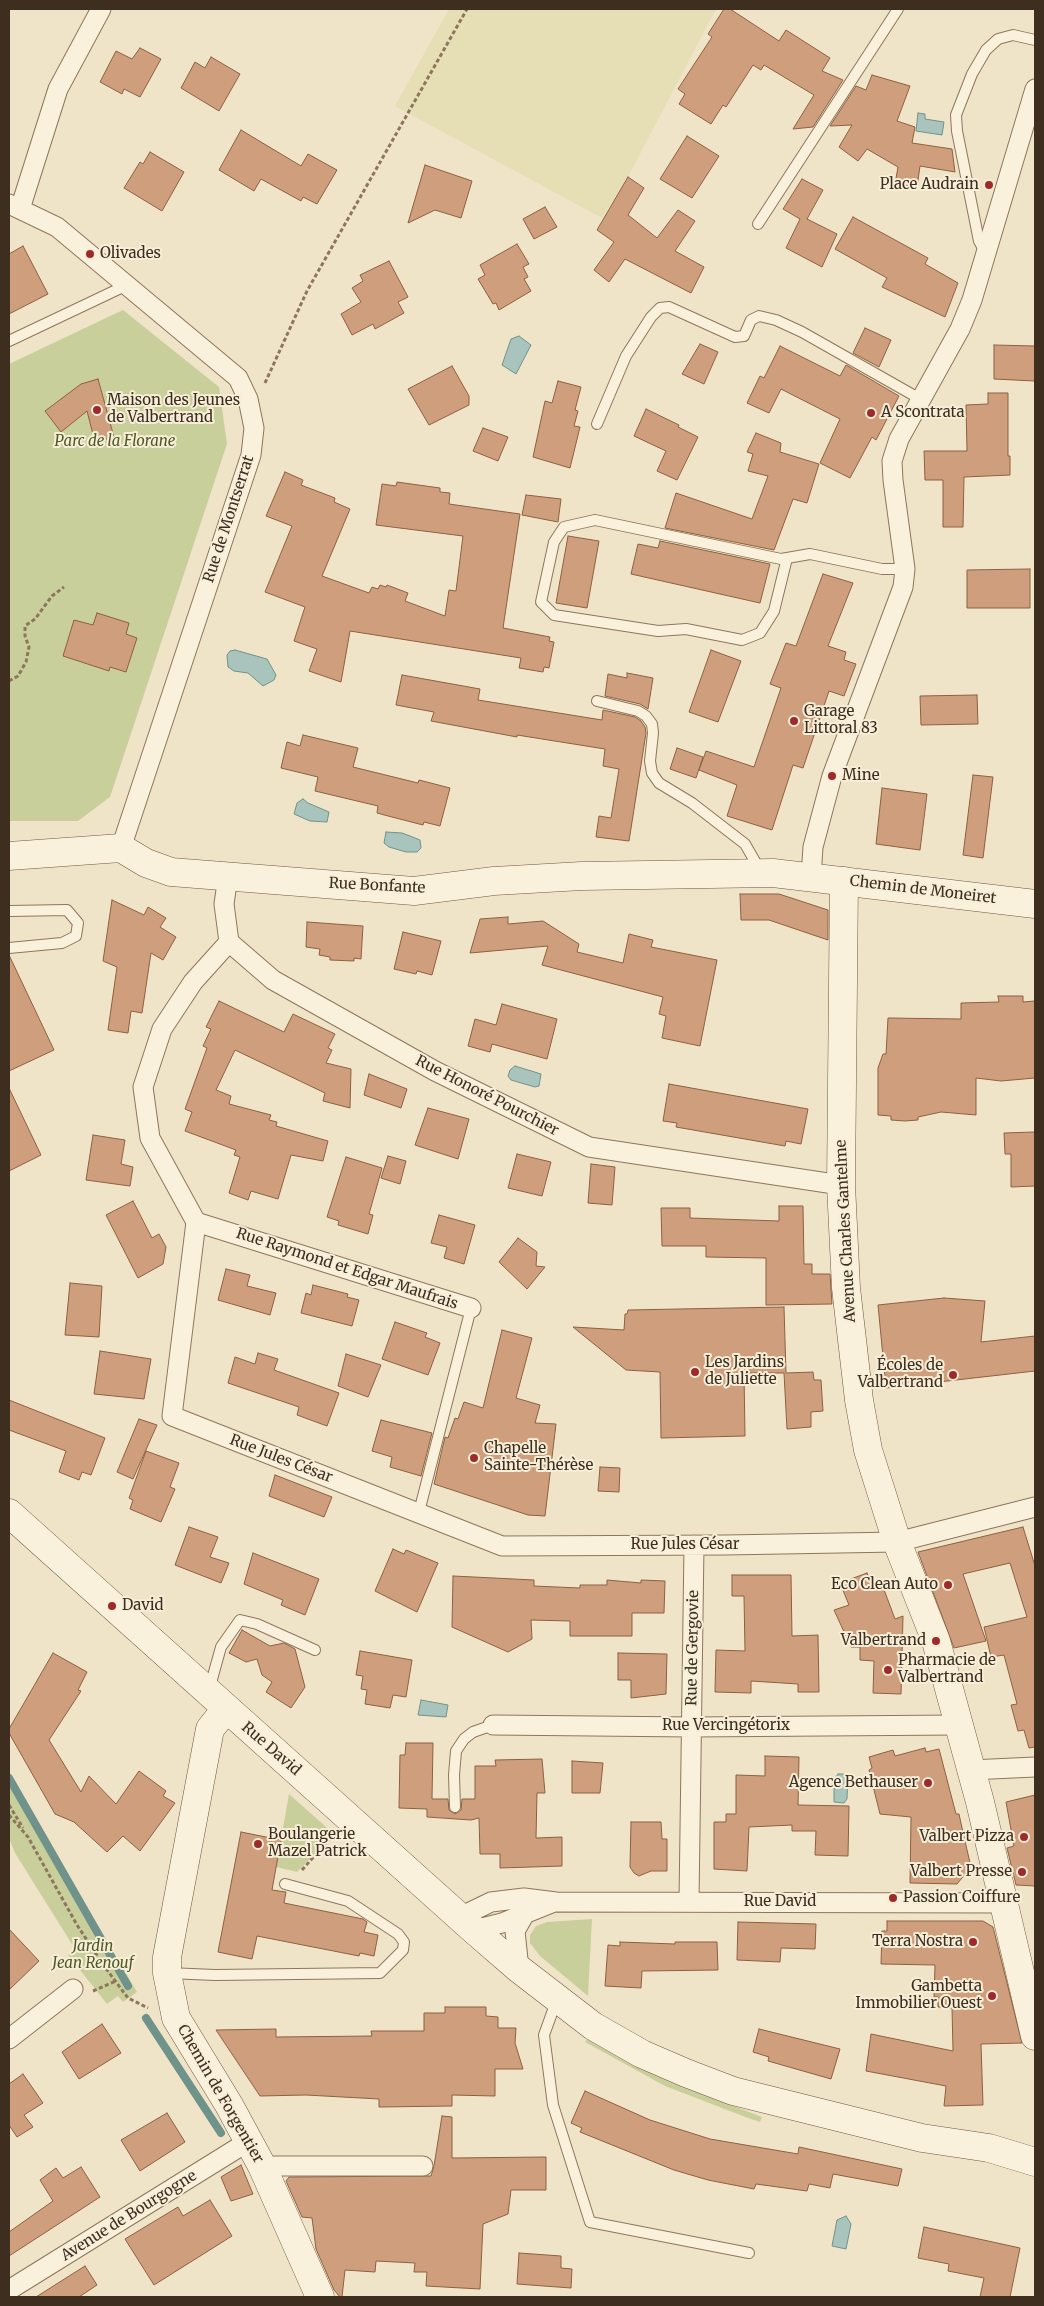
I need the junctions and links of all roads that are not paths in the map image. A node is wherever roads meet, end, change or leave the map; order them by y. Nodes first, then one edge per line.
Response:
1 (101, 9) edge
2 (898, 9) edge
3 (1035, 40) edge
4 (1035, 89) edge
5 (15, 206) edge
6 (758, 224) dead end
7 (986, 254) junction
8 (127, 285) junction
9 (9, 341) edge
10 (922, 400) junction
11 (597, 424) dead end
12 (787, 558) junction
13 (905, 569) junction
14 (598, 701) dead end
15 (120, 848) junction
16 (9, 856) edge
17 (762, 873) junction
18 (228, 876) junction
19 (812, 877) junction
20 (844, 880) junction
21 (1035, 904) edge
22 (9, 911) edge
23 (229, 942) junction
24 (9, 948) edge
25 (841, 1185) junction
26 (196, 1222) junction
27 (471, 1308) joint
28 (1035, 1507) edge
29 (419, 1512) junction
30 (9, 1513) edge
31 (897, 1542) junction
32 (694, 1545) junction
33 (314, 1650) dead end
34 (217, 1701) junction
35 (494, 1725) joint
36 (958, 1725) junction
37 (692, 1727) junction
38 (1035, 1767) edge
39 (970, 1770) junction
40 (455, 1808) dead end
41 (285, 1884) road end
42 (689, 1901) junction
43 (556, 1902) junction
44 (1004, 1903) junction
45 (524, 1915) junction
46 (467, 1924) junction
47 (519, 1969) junction
48 (167, 1973) junction
49 (73, 1989) dead end
50 (557, 1998) junction
51 (1035, 2036) edge
52 (9, 2039) edge
53 (249, 2141) junction
54 (1035, 2162) edge
55 (262, 2166) junction
56 (423, 2166) dead end
57 (749, 2252) dead end
58 (9, 2290) edge
59 (320, 2297) edge

1 - 5 street
2 - 6 lane
3 - 7 lane
4 - 7 street
5 - 8 street, Rue de Montserrat
7 - 10 street
8 - 9 lane
8 - 15 street, Rue de Montserrat
10 - 11 lane
10 - 13 street
12 - 12 lane
12 - 13 lane
13 - 19 street
14 - 17 lane
15 - 16 main road
15 - 18 main road, Rue Bonfante
17 - 18 main road, Rue Bonfante
17 - 19 main road, Rue Bonfante
18 - 23 street
19 - 20 main road, Chemin de Moneiret
20 - 21 main road, Chemin de Moneiret
20 - 25 main road, Avenue Charles Gantelme
22 - 24 lane
23 - 25 street, Rue Honoré Pourchier
23 - 26 street
25 - 31 main road, Avenue Charles Gantelme
26 - 27 street, Rue Raymond et Edgar Maufrais
26 - 29 street, Rue Jules César
27 - 29 lane, Rue Raymond et Edgar Maufrais
28 - 31 street, Rue Jules César
29 - 32 street, Rue Jules César
30 - 34 main road, Rue David
31 - 32 street, Rue Jules César
31 - 36 main road, Avenue Charles Gantelme
32 - 37 street, Rue de Gergovie
33 - 34 lane
34 - 46 main road, Rue David
34 - 48 main road, Chemin de Forgentier
35 - 37 street, Rue Vercingétorix
35 - 40 lane
36 - 37 street, Rue Vercingétorix
36 - 39 main road, Avenue Charles Gantelme
37 - 42 street, Rue de Gergovie
38 - 39 street
39 - 44 main road, Avenue Charles Gantelme
41 - 48 lane
42 - 43 street, Rue David
42 - 44 street, Rue David
43 - 45 street, Rue David
43 - 46 street, Rue David
44 - 51 main road, Avenue Charles Gantelme
45 - 46 street, Rue David
45 - 47 street
46 - 47 main road
47 - 50 main road
48 - 53 main road, Chemin de Forgentier
49 - 52 street
50 - 54 main road
50 - 57 lane
53 - 55 main road, Chemin de Forgentier
53 - 58 street, Avenue de Bourgogne
55 - 56 street
55 - 59 main road, Chemin de Forgentier

